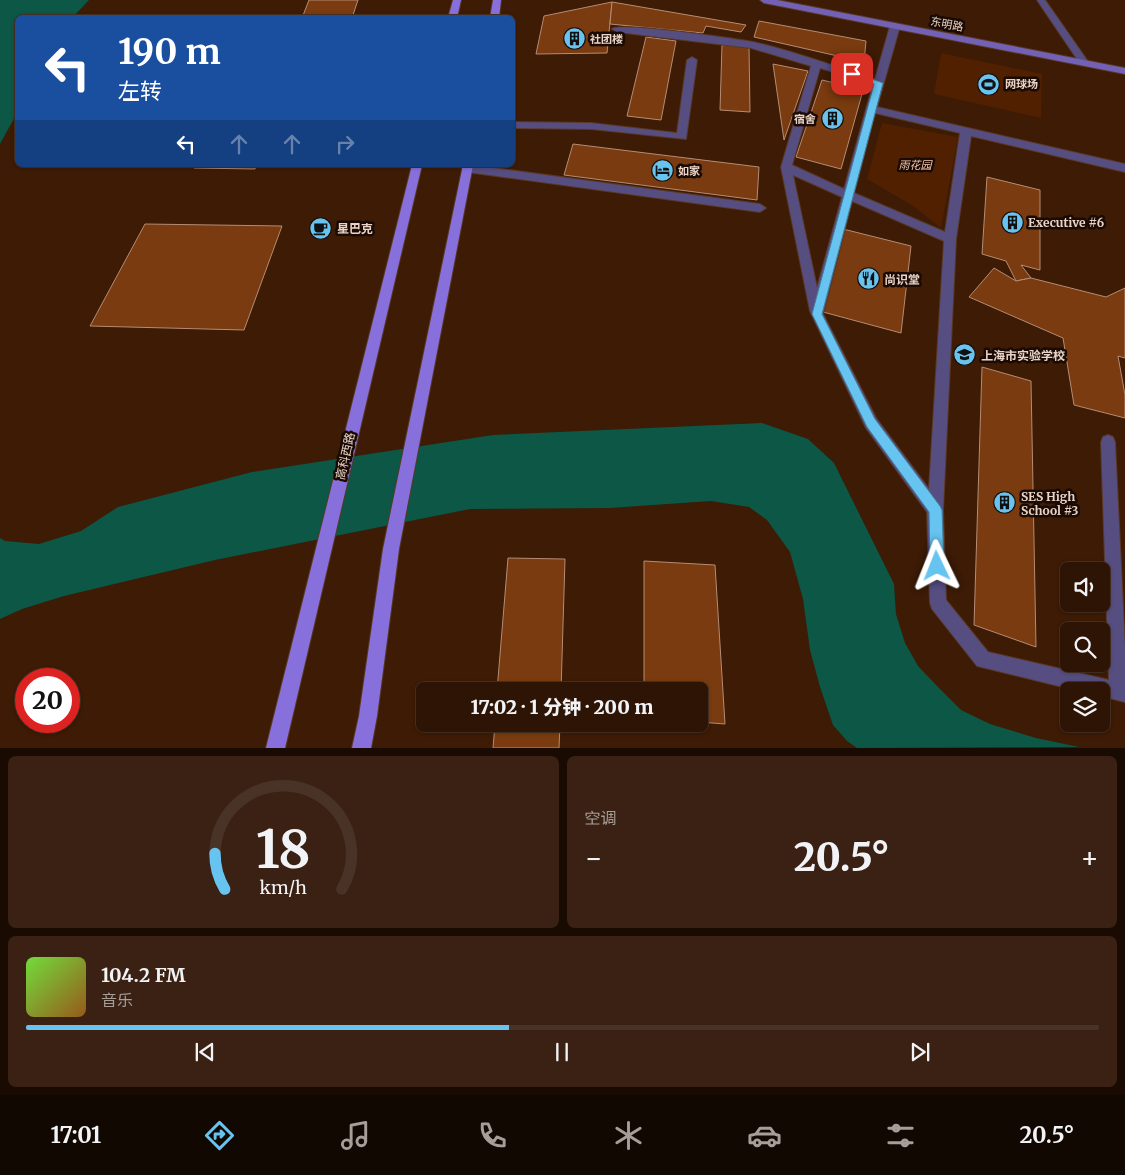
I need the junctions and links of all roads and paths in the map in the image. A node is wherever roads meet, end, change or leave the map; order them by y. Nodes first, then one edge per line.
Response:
1 (457, 0) edge
2 (497, 0) edge
3 (764, 0) edge
4 (1040, 0) edge
5 (453, 15) edge
6 (494, 15) edge
7 (895, 26) junction
8 (617, 29) dead end
9 (692, 60) dead end
10 (1084, 63) junction
11 (816, 64) junction
12 (1125, 71) edge
13 (879, 83) junction
14 (871, 109) junction
15 (515, 125) edge
16 (966, 131) junction
17 (417, 167) edge
18 (468, 167) edge
19 (475, 167) edge
20 (786, 167) junction
21 (1125, 168) edge
22 (848, 195) junction
23 (760, 208) dead end
24 (950, 239) junction
25 (817, 314) junction
26 (1108, 442) dead end
27 (935, 510) junction
28 (1122, 692) edge
29 (275, 748) edge
30 (361, 748) edge

1 - 5 main road
2 - 6 main road
3 - 7 main road, 东明路
4 - 10 lane
7 - 10 main road, 东明路
7 - 13 lane
8 - 11 lane
9 - 15 lane
10 - 12 main road, 东明路
11 - 13 lane
11 - 20 lane
13 - 14 lane
14 - 16 lane
14 - 22 lane
16 - 21 lane
16 - 24 lane
17 - 29 main road, 高科西路
18 - 30 main road
19 - 23 lane
20 - 22 lane
20 - 25 lane
22 - 24 lane
22 - 25 lane
24 - 27 lane
25 - 27 lane
26 - 28 lane
27 - 28 lane

